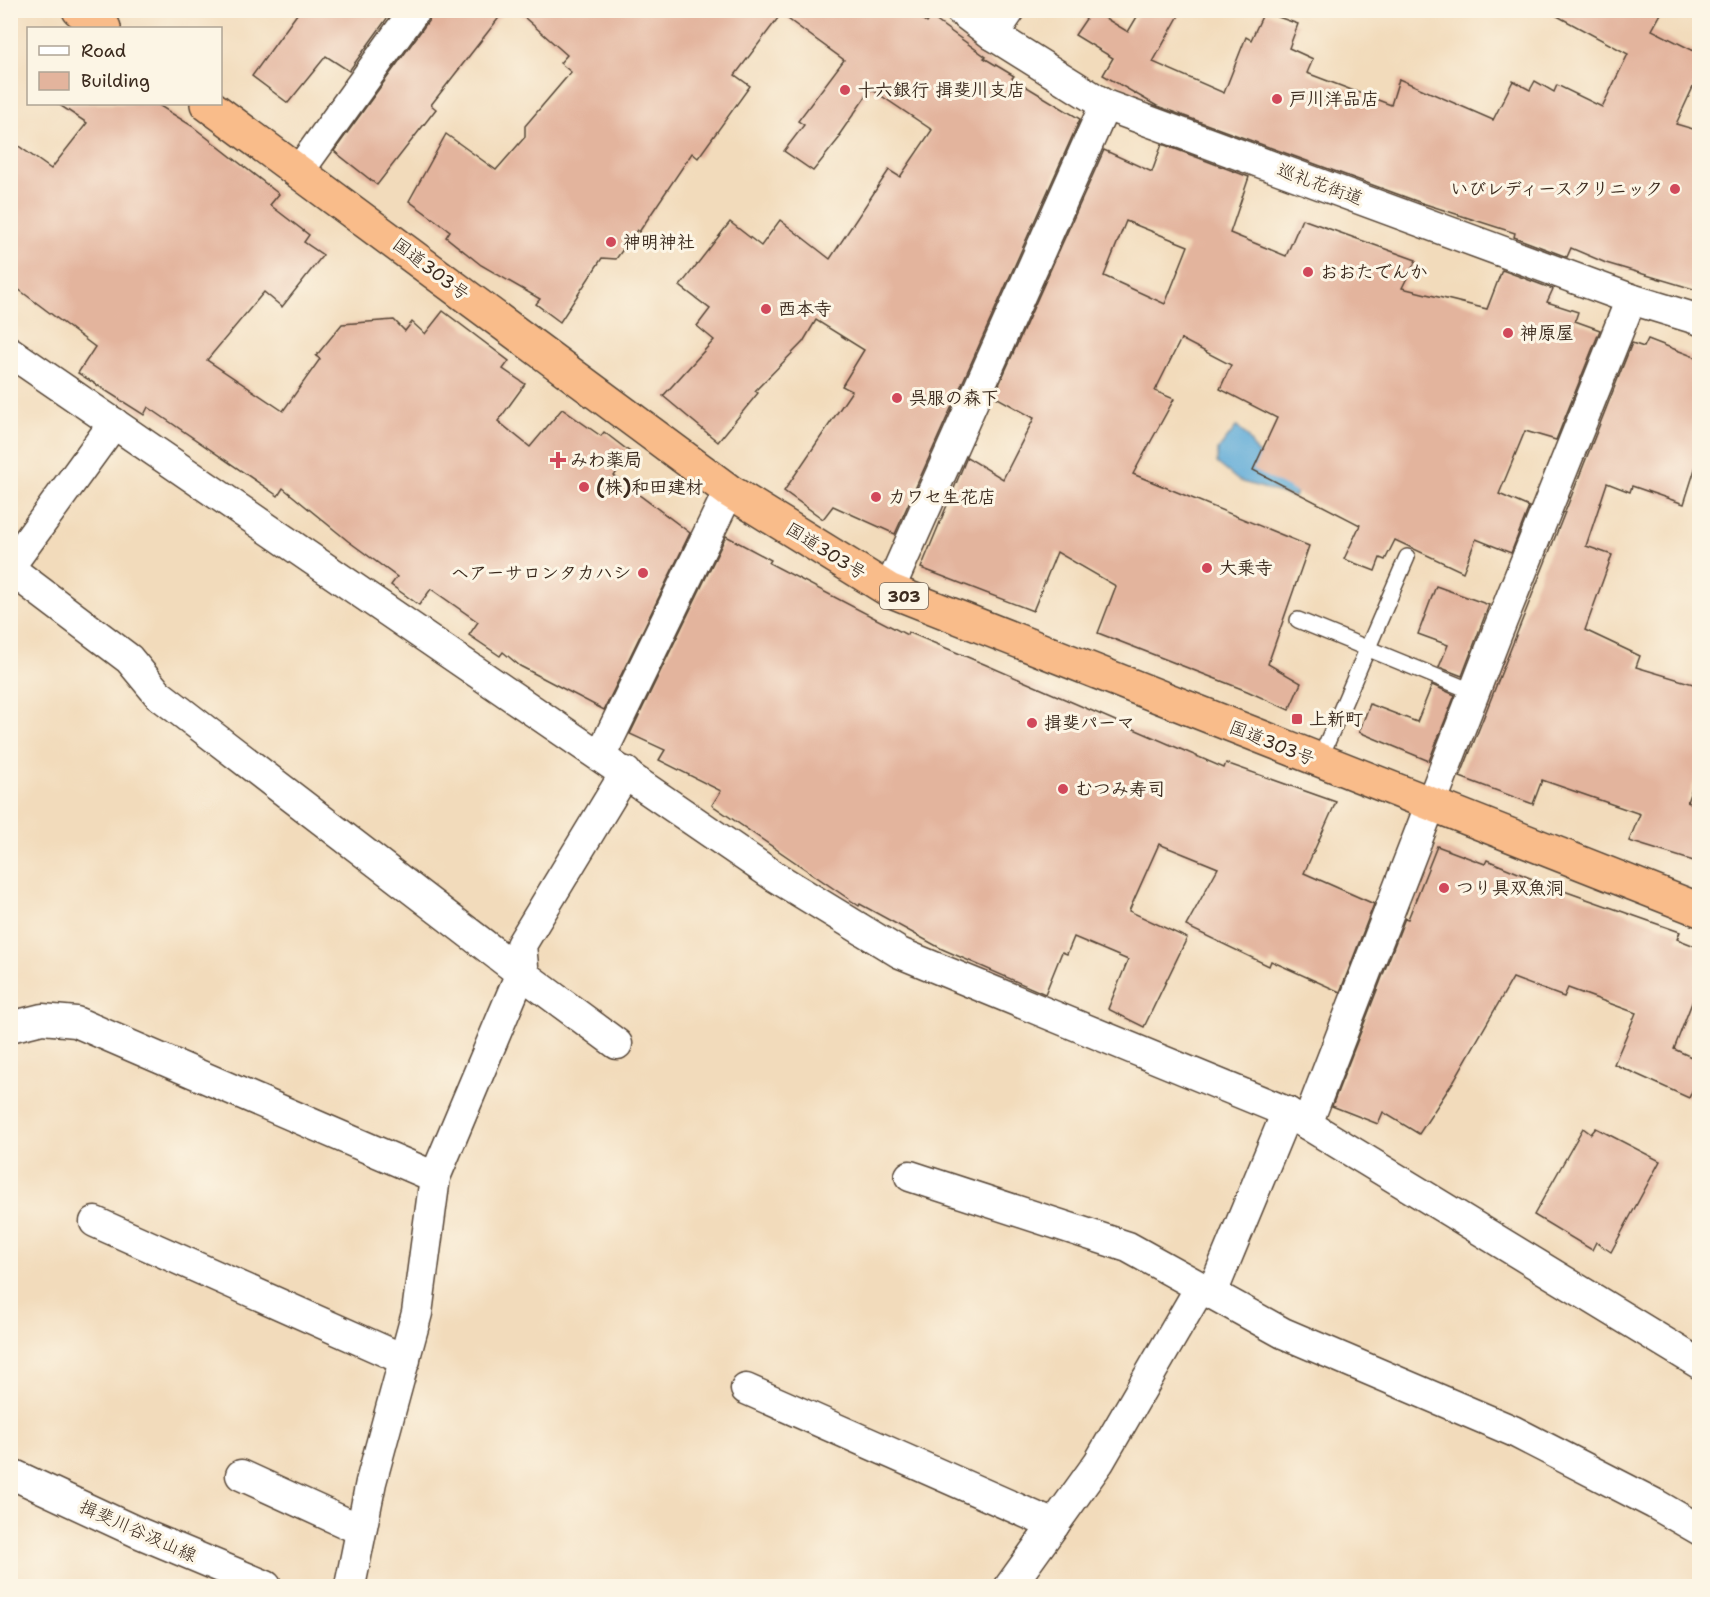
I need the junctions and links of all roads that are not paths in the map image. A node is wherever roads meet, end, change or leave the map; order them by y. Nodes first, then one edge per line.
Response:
1 (79, 10) edge
2 (415, 10) edge
3 (960, 10) edge
4 (1010, 10) edge
5 (103, 27) edge
6 (993, 35) junction
7 (208, 105) edge
8 (1105, 105) junction
9 (299, 171) junction
10 (1631, 299) junction
11 (1700, 320) edge
12 (10, 352) edge
13 (114, 423) junction
14 (729, 491) junction
15 (1407, 557) dead end
16 (10, 567) edge
17 (890, 590) junction
18 (1298, 620) dead end
19 (1369, 647) junction
20 (1474, 692) junction
21 (601, 755) junction
22 (1319, 761) junction
23 (626, 772) junction
24 (1430, 806) junction
25 (1700, 910) edge
26 (521, 973) junction
27 (10, 1027) edge
28 (617, 1044) dead end
29 (1297, 1118) junction
30 (910, 1176) dead end
31 (435, 1177) junction
32 (95, 1222) dead end
33 (1206, 1290) junction
34 (405, 1360) junction
35 (1700, 1364) edge
36 (746, 1389) dead end
37 (10, 1473) edge
38 (241, 1475) dead end
39 (1054, 1525) junction
40 (361, 1530) junction
41 (1700, 1530) edge
42 (266, 1587) edge
43 (350, 1587) edge
44 (1010, 1587) edge

1 - 5 highway
2 - 9 street
3 - 6 street, 巡礼花街道
4 - 6 street
6 - 8 street, 巡礼花街道
7 - 9 highway, 国道303号 / 303
8 - 10 street, 巡礼花街道
8 - 17 street
9 - 14 highway, 国道303号 / 303
10 - 11 street, 巡礼花街道
10 - 20 street
12 - 13 street
13 - 16 street
13 - 21 street
14 - 17 highway, 国道303号 / 303
14 - 21 street
15 - 19 lane
16 - 26 street
17 - 22 highway, 国道303号 / 303
18 - 19 lane
19 - 20 lane
19 - 22 lane
20 - 24 street
21 - 23 street
22 - 24 highway, 国道303号 / 303
23 - 26 street
23 - 29 street
24 - 25 highway, 国道303号 / 303
24 - 29 street
26 - 28 street
26 - 31 street
27 - 31 street
29 - 33 street
29 - 35 street
30 - 33 street
31 - 34 street
32 - 34 street
33 - 39 street
33 - 41 street
34 - 40 street
36 - 39 street
37 - 42 street, 揖斐川谷汲山線
38 - 40 street
39 - 44 street
40 - 43 street

